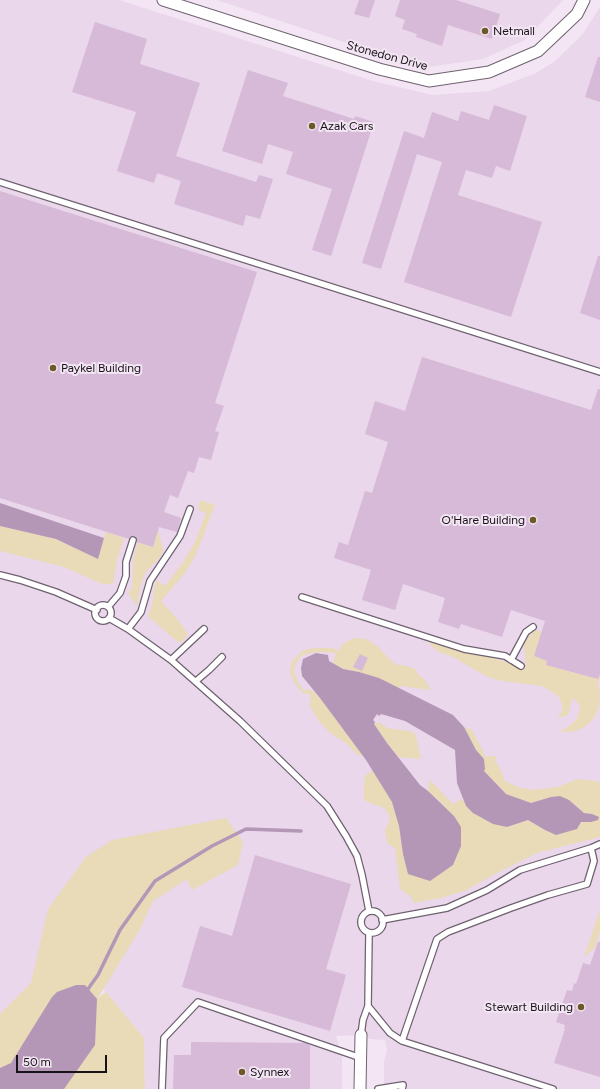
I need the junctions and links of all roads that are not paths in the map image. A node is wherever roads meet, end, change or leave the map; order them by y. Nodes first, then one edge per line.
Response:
1 (163, 0) edge
2 (584, 0) edge
3 (0, 182) edge
4 (600, 372) edge
5 (190, 509) dead end
6 (132, 540) dead end
7 (0, 575) edge
8 (302, 597) dead end
9 (108, 608) junction
10 (97, 610) junction
11 (109, 618) junction
12 (533, 627) dead end
13 (128, 629) junction
14 (204, 629) dead end
15 (222, 657) dead end
16 (171, 660) junction
17 (510, 660) junction
18 (520, 666) dead end
19 (196, 681) junction
20 (600, 844) edge
21 (591, 848) junction
22 (369, 911) junction
23 (382, 920) junction
24 (369, 933) junction
25 (368, 1006) junction
26 (361, 1035) joint
27 (402, 1041) junction
28 (361, 1058) junction
29 (162, 1089) edge
30 (360, 1089) edge
31 (378, 1089) edge
32 (402, 1089) edge
33 (553, 1089) edge

1 - 2 street, Stonedon Drive
3 - 4 lane
5 - 13 lane
6 - 9 lane
7 - 10 lane
8 - 17 lane
9 - 10 lane
9 - 11 lane
10 - 11 lane
11 - 13 lane
12 - 17 lane
13 - 16 lane
14 - 16 lane
15 - 19 lane
16 - 19 lane
17 - 18 lane
19 - 22 lane
20 - 21 lane
21 - 23 lane
21 - 27 lane
22 - 23 lane
22 - 24 lane
23 - 24 lane
24 - 25 lane
25 - 26 lane
25 - 27 lane
26 - 28 street
27 - 33 lane
28 - 29 lane
28 - 30 street
31 - 32 lane

